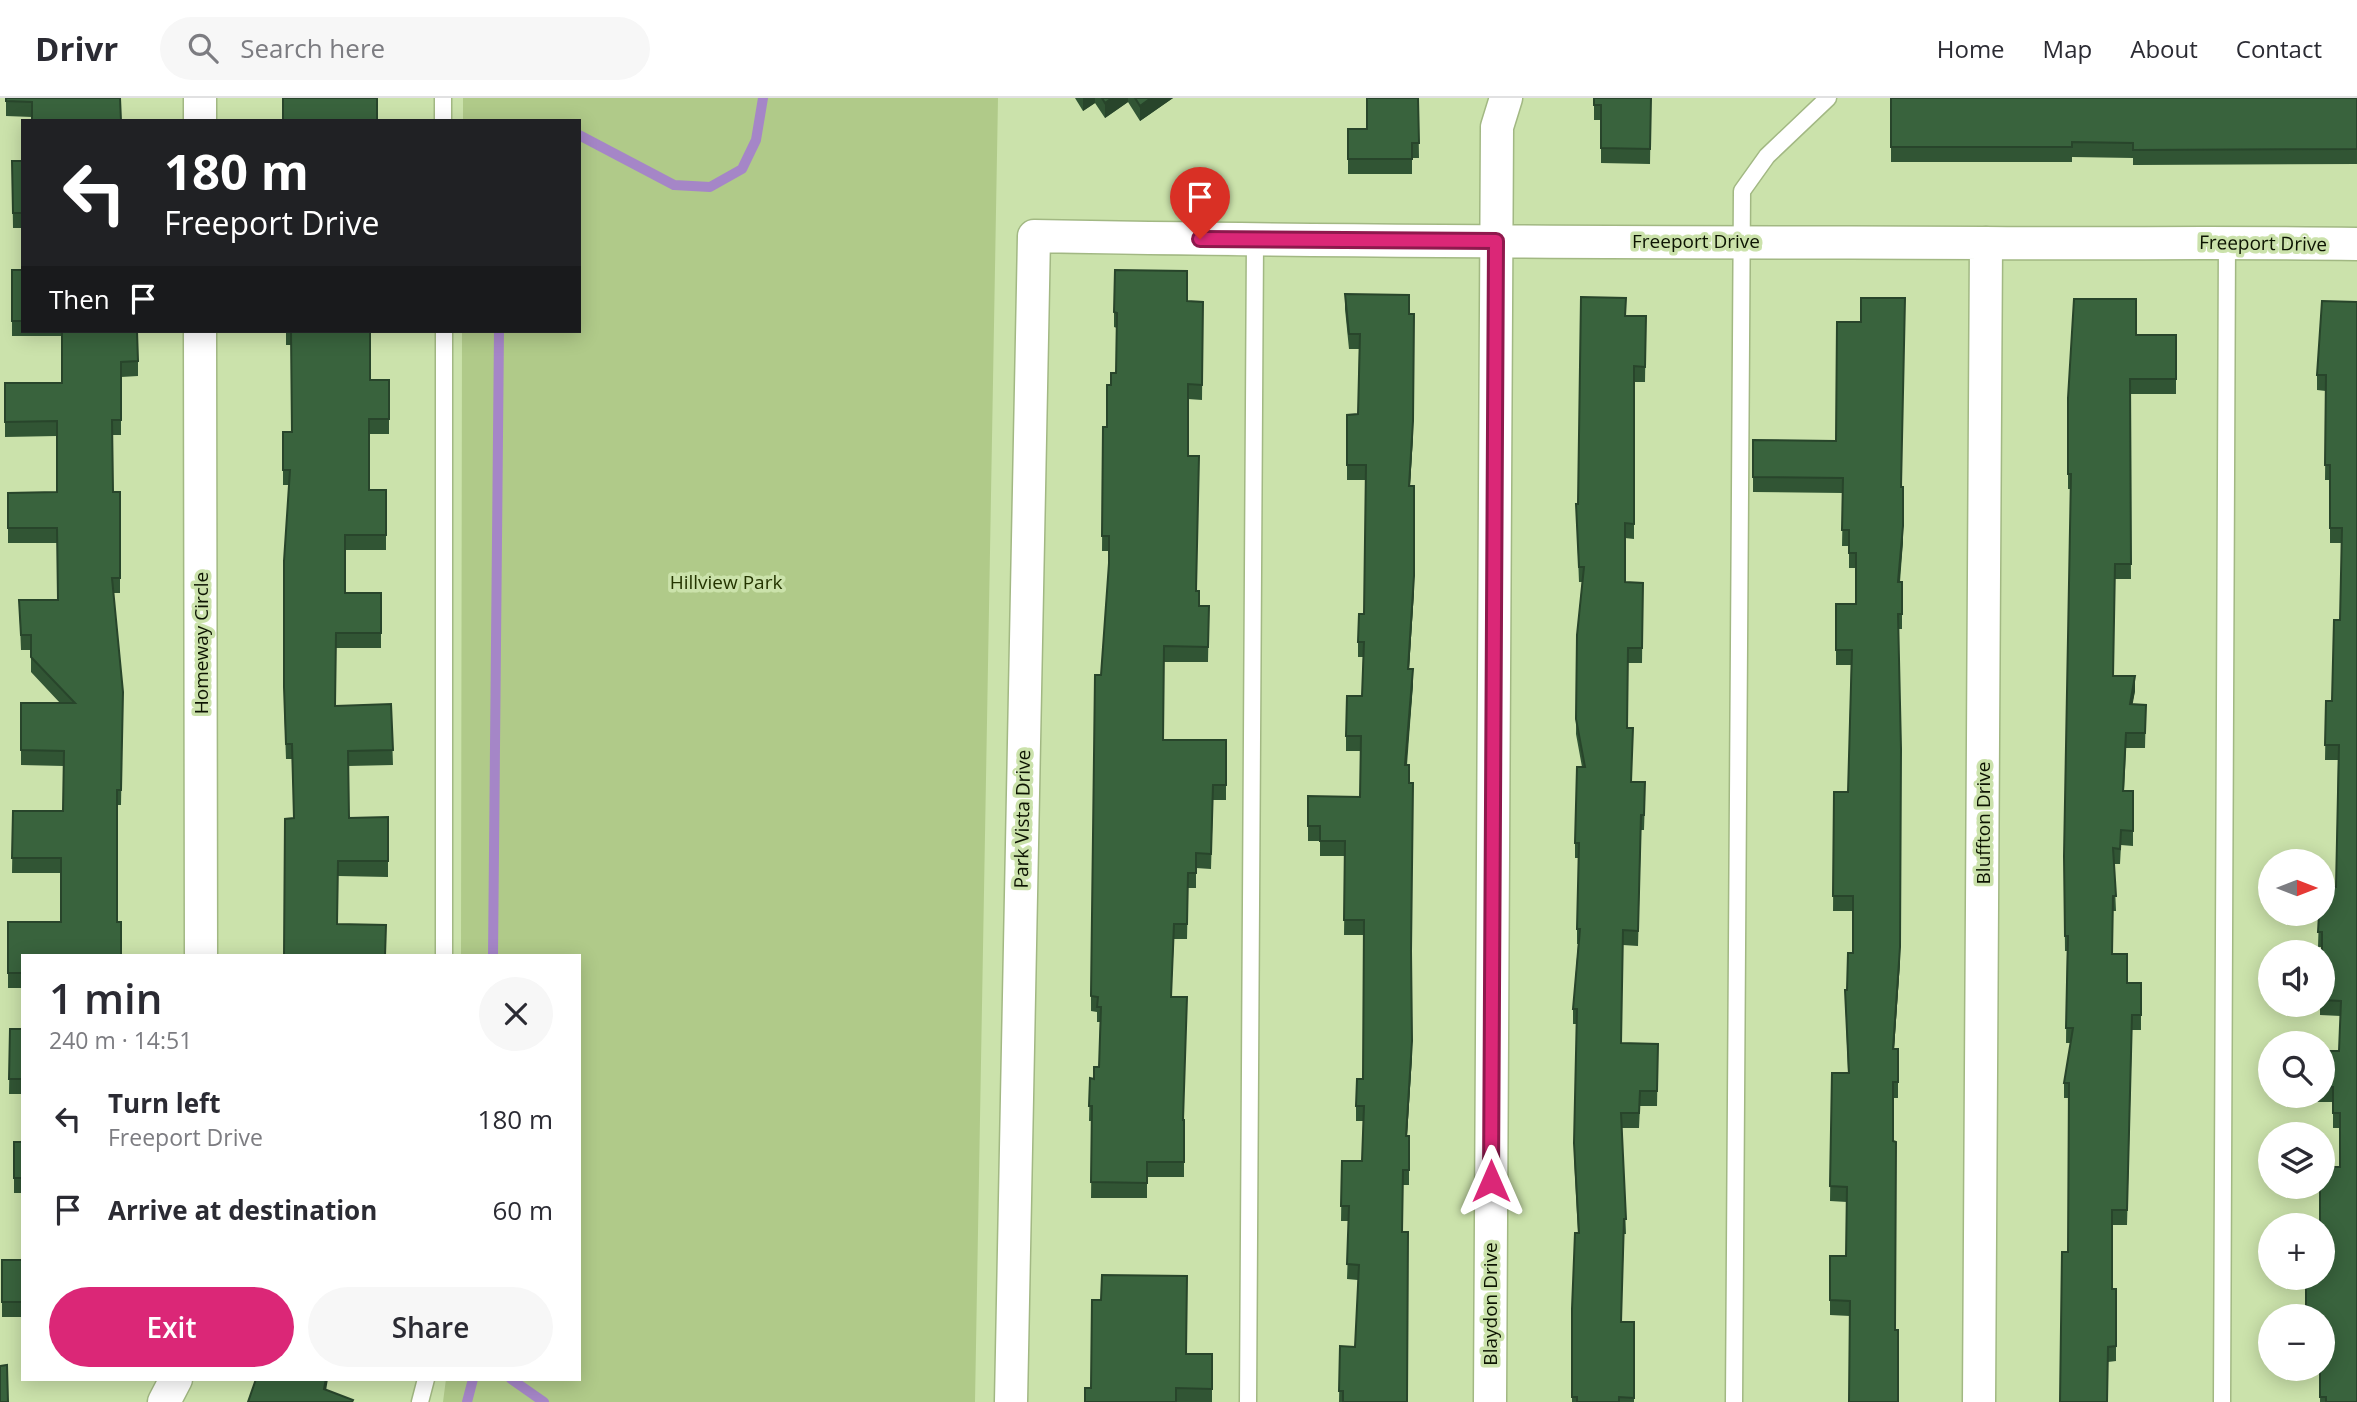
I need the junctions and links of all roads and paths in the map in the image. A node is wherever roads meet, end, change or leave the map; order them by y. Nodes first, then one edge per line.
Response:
1 (200, 98) edge
2 (443, 98) edge
3 (1506, 98) edge
4 (1828, 98) edge
5 (200, 119) edge
6 (443, 119) edge
7 (1034, 236) joint
8 (1255, 240) junction
9 (1496, 241) junction
10 (1742, 241) junction
11 (2227, 242) junction
12 (1986, 243) junction
13 (2357, 244) edge
14 (201, 333) edge
15 (444, 333) edge
16 (201, 954) edge
17 (444, 954) edge
18 (175, 1381) edge
19 (425, 1381) edge
20 (163, 1402) edge
21 (420, 1402) edge
22 (1011, 1402) edge
23 (1248, 1402) edge
24 (1490, 1402) edge
25 (1734, 1402) edge
26 (1979, 1402) edge
27 (2222, 1402) edge

1 - 5 street
2 - 6 lane
3 - 9 street, Blaydon Drive
4 - 10 lane
7 - 8 street, Freeport Drive
7 - 22 street, Park Vista Drive
8 - 9 street, Freeport Drive
8 - 23 lane
9 - 10 street, Freeport Drive
9 - 24 street, Blaydon Drive
10 - 12 street, Freeport Drive
10 - 25 lane
11 - 12 street, Freeport Drive
11 - 13 street, Freeport Drive
11 - 27 lane
12 - 26 street, Bluffton Drive
14 - 16 street, Homeway Circle
15 - 17 lane
18 - 20 street
19 - 21 lane

